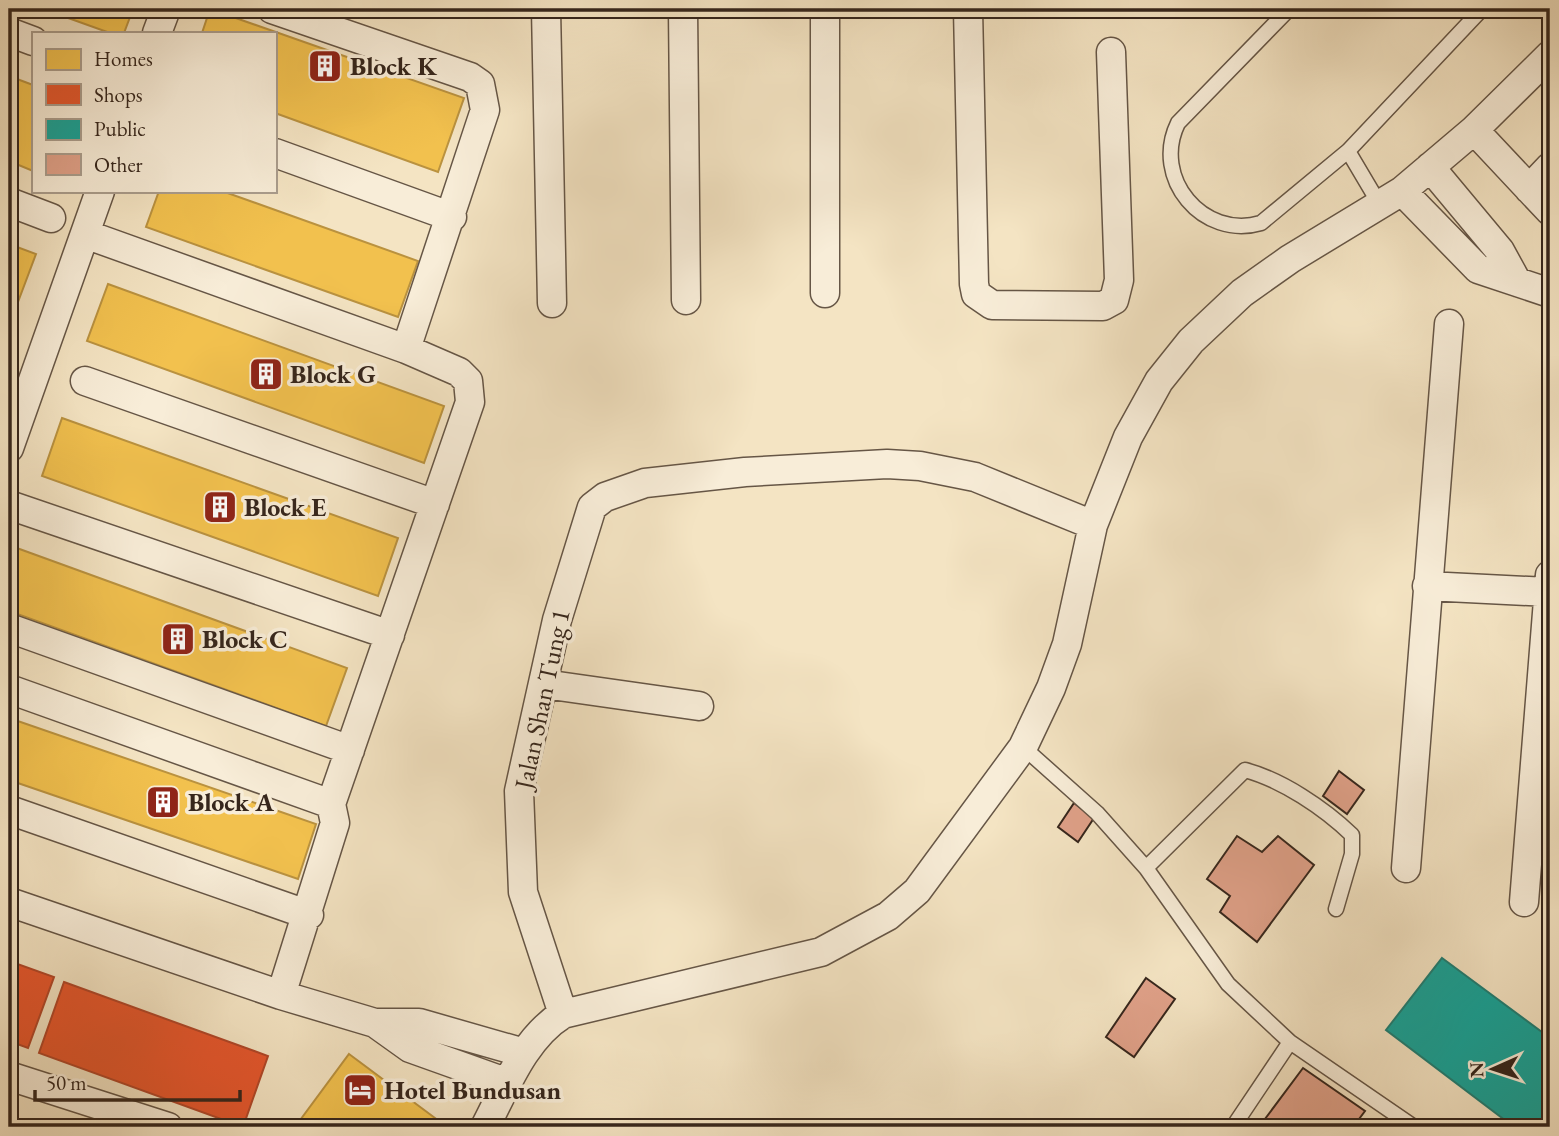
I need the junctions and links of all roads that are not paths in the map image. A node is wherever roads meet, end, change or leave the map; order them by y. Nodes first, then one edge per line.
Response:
1 (166, 9) edge
2 (272, 9) edge
3 (546, 9) edge
4 (683, 9) edge
5 (825, 9) edge
6 (968, 9) edge
7 (1289, 9) edge
8 (1482, 9) edge
9 (9, 32) edge
10 (157, 32) edge
11 (32, 41) edge
12 (1111, 52) dead end
13 (1550, 55) edge
14 (1474, 130) junction
15 (1348, 151) junction
16 (276, 153) edge
17 (1430, 167) junction
18 (1550, 167) edge
19 (1529, 189) junction
20 (100, 192) edge
21 (1391, 198) junction
22 (9, 202) edge
23 (1550, 211) edge
24 (452, 217) junction
25 (51, 218) dead end
26 (85, 234) junction
27 (1517, 282) junction
28 (825, 293) dead end
29 (1550, 293) edge
30 (687, 300) dead end
31 (552, 303) dead end
32 (1449, 324) dead end
33 (406, 349) junction
34 (20, 376) edge
35 (85, 381) dead end
36 (9, 449) edge
37 (9, 505) edge
38 (435, 505) junction
39 (1094, 525) junction
40 (1549, 583) edge
41 (1427, 586) junction
42 (9, 628) edge
43 (390, 635) junction
44 (544, 684) junction
45 (9, 690) edge
46 (699, 706) dead end
47 (1023, 747) junction
48 (350, 750) junction
49 (331, 804) junction
50 (9, 810) edge
51 (1146, 868) junction
52 (1405, 868) dead end
53 (9, 902) edge
54 (1524, 902) dead end
55 (1335, 909) dead end
56 (309, 915) junction
57 (281, 996) junction
58 (563, 1014) junction
59 (375, 1023) junction
60 (1290, 1042) junction
61 (524, 1053) junction
62 (9, 1076) edge
63 (508, 1083) junction
64 (1394, 1114) junction
65 (128, 1121) edge
66 (168, 1127) edge
67 (485, 1127) edge
68 (1233, 1127) edge
69 (1385, 1127) edge
70 (1414, 1127) edge

1 - 10 street
2 - 24 street
3 - 31 street
4 - 30 street
5 - 28 street
6 - 12 street
7 - 15 lane
8 - 15 lane
9 - 11 street
13 - 14 street
14 - 17 street
14 - 19 street
15 - 21 lane
16 - 24 street
17 - 21 street
17 - 27 street
18 - 19 street
19 - 23 street
20 - 26 street
21 - 27 street
21 - 39 street
22 - 25 street
24 - 33 street
26 - 33 street
26 - 34 street
27 - 29 street
32 - 41 street
33 - 38 street
34 - 36 street
35 - 38 street
37 - 43 street
38 - 43 street
39 - 44 street, Jalan Shan Tung 1
39 - 47 street
40 - 41 street
40 - 54 street
41 - 52 street
42 - 48 street
43 - 48 street
44 - 46 street
44 - 58 street, Jalan Shan Tung 1
45 - 49 street
47 - 51 lane
47 - 58 street
48 - 49 street
49 - 56 street
50 - 56 street
51 - 55 lane
51 - 60 lane
53 - 57 street
56 - 57 street
57 - 59 street
58 - 61 street
59 - 61 street
59 - 63 street
60 - 64 lane
60 - 68 lane
61 - 63 street
62 - 65 street
63 - 67 street
64 - 69 lane
64 - 70 lane
65 - 66 street

